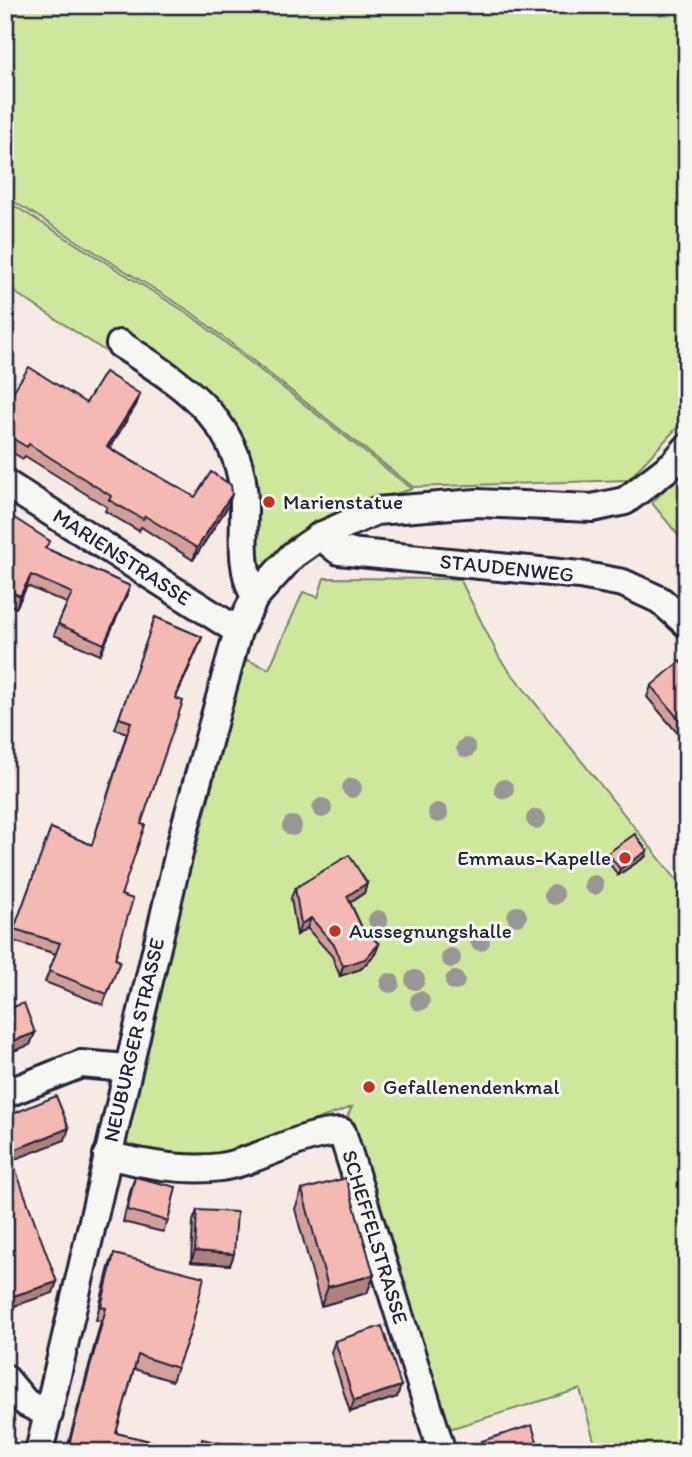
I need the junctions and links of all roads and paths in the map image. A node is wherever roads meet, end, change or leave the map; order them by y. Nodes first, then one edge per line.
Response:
1 (120, 344) dead end
2 (687, 448) edge
3 (5, 482) edge
4 (320, 536) junction
5 (255, 597) junction
6 (687, 624) edge
7 (238, 631) junction
8 (127, 1068) junction
9 (5, 1094) edge
10 (107, 1155) junction
11 (5, 1378) edge
12 (49, 1413) junction
13 (39, 1452) edge
14 (442, 1452) edge

1 - 5 street
2 - 4 street, NEUBURGER STRASSE
3 - 7 street, MARIENSTRASSE
4 - 5 street, NEUBURGER STRASSE
4 - 6 street, STAUDENWEG
5 - 7 street, NEUBURGER STRASSE
7 - 8 street, NEUBURGER STRASSE
8 - 9 street
8 - 10 street, NEUBURGER STRASSE
10 - 12 street, NEUBURGER STRASSE
10 - 14 street, SCHEFFELSTRASSE
11 - 12 street
12 - 13 street, NEUBURGER STRASSE

